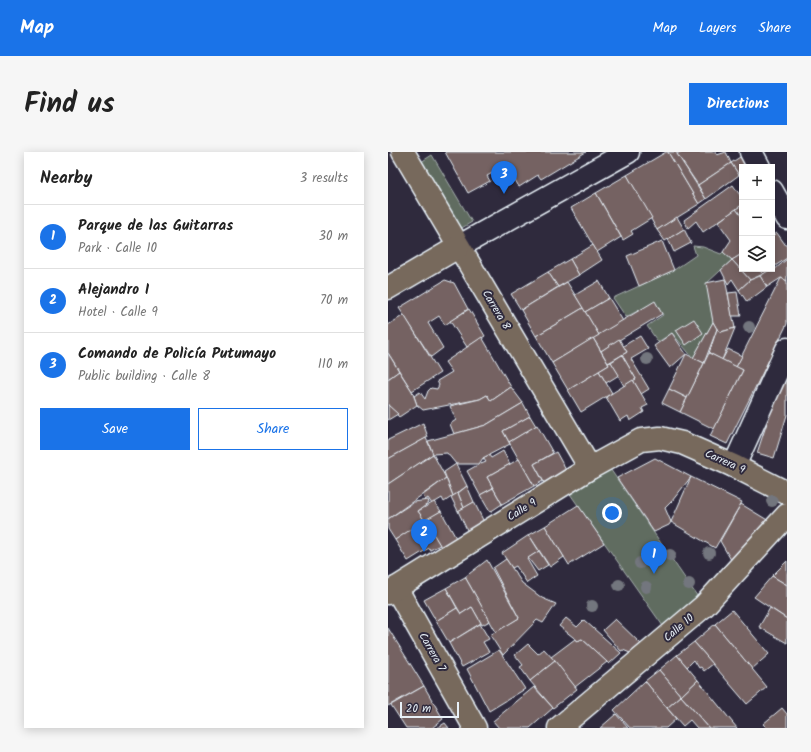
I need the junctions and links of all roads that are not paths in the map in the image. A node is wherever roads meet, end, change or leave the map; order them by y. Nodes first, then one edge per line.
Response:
1 (403, 152) edge
2 (628, 152) edge
3 (751, 152) edge
4 (757, 164) edge
5 (775, 196) edge
6 (787, 218) edge
7 (458, 247) junction
8 (388, 288) edge
9 (787, 349) edge
10 (660, 438) joint
11 (734, 466) junction
12 (590, 468) junction
13 (787, 493) edge
14 (787, 515) edge
15 (391, 586) edge
16 (475, 728) edge
17 (559, 728) edge

1 - 7 main road, Carrera 8
2 - 7 street
3 - 4 street
5 - 6 street
7 - 8 main road
7 - 12 main road, Carrera 8
9 - 11 street
10 - 11 main road, Carrera 9
10 - 12 main road, Calle 9
11 - 13 main road, Carrera 9
12 - 15 main road, Calle 9
14 - 17 main road, Calle 10
15 - 16 main road, Carrera 7

